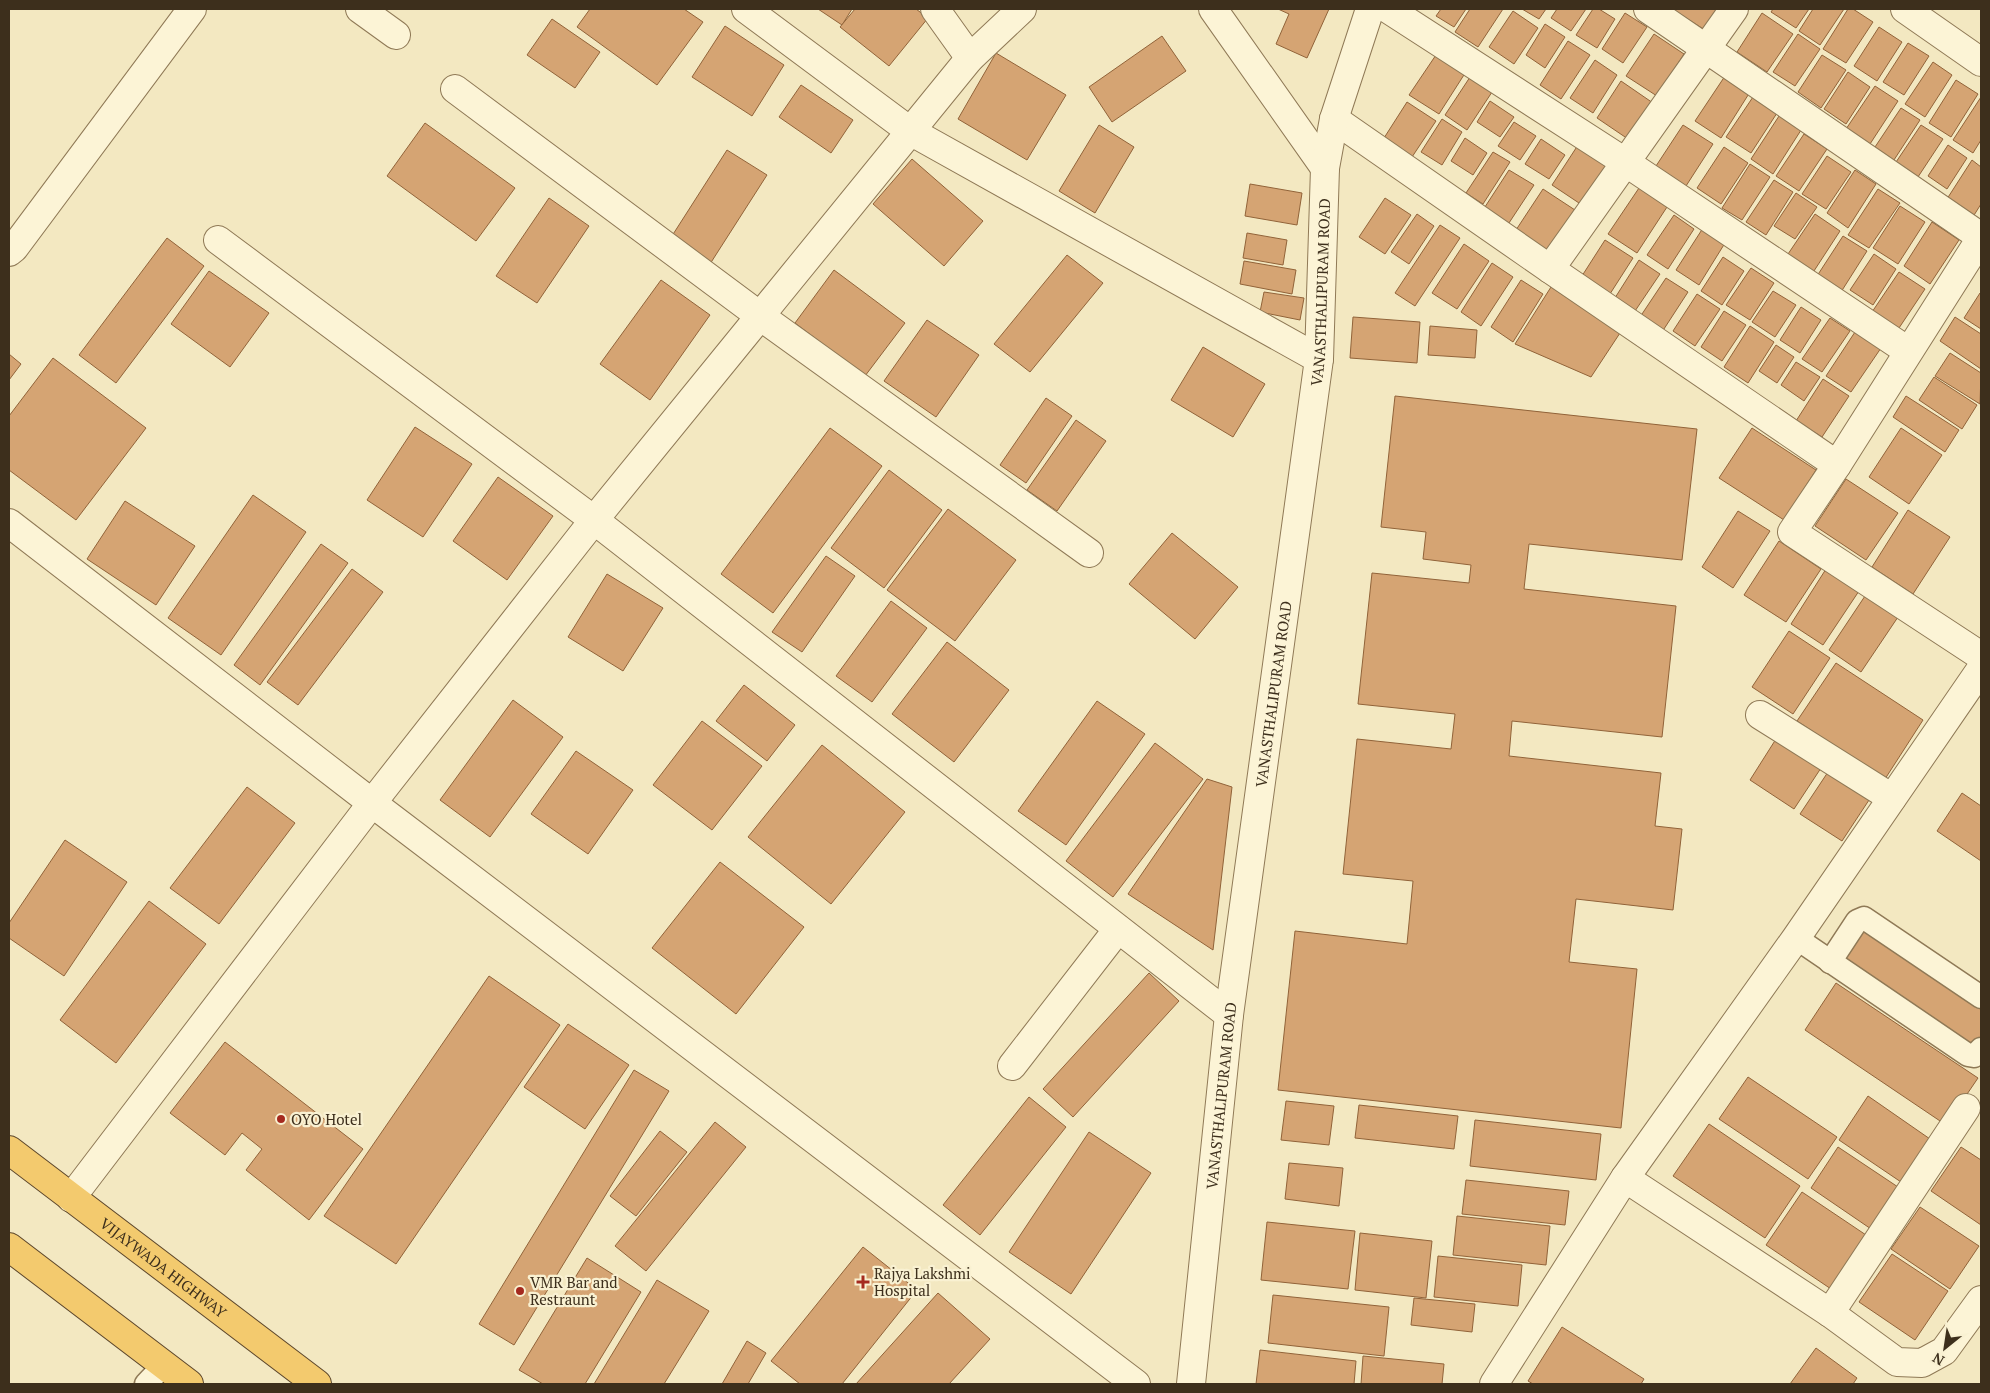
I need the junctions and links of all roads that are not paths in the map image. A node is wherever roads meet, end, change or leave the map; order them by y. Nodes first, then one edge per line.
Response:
1 (192, 9) edge
2 (360, 9) edge
3 (746, 9) edge
4 (935, 9) edge
5 (1022, 9) edge
6 (1213, 9) edge
7 (1370, 9) edge
8 (1388, 9) edge
9 (1648, 9) edge
10 (1734, 9) edge
11 (1906, 9) edge
12 (396, 34) dead end
13 (1705, 49) junction
14 (970, 58) junction
15 (1981, 62) edge
16 (455, 89) dead end
17 (1334, 119) junction
18 (910, 130) junction
19 (1625, 162) junction
20 (1325, 168) junction
21 (1981, 237) edge
22 (218, 240) dead end
23 (9, 252) edge
24 (1550, 269) junction
25 (760, 316) junction
26 (1908, 351) junction
27 (1319, 359) junction
28 (1837, 465) junction
29 (594, 520) junction
30 (9, 523) edge
31 (1089, 553) dead end
32 (1981, 656) edge
33 (1981, 669) edge
34 (1760, 715) dead end
35 (1892, 798) junction
36 (372, 803) junction
37 (1118, 928) junction
38 (1796, 938) junction
39 (1830, 962) junction
40 (1981, 997) edge
41 (1229, 1016) junction
42 (1981, 1049) edge
43 (1012, 1066) dead end
44 (1966, 1108) dead end
45 (9, 1150) edge
46 (1625, 1178) junction
47 (71, 1198) junction
48 (9, 1247) edge
49 (1981, 1300) edge
50 (1830, 1313) junction
51 (155, 1375) edge
52 (189, 1384) edge
53 (317, 1384) edge
54 (1136, 1384) edge
55 (1191, 1384) edge
56 (1494, 1384) edge

1 - 23 street
2 - 12 street
3 - 18 street
4 - 14 street
5 - 14 street
6 - 20 street
7 - 17 street, VANASTHALIPURAM ROAD
8 - 19 street
9 - 13 street
10 - 13 street
11 - 15 street
13 - 19 street
13 - 21 street
14 - 18 street
16 - 25 street
17 - 20 street, VANASTHALIPURAM ROAD
17 - 24 street
18 - 25 street
18 - 27 street
19 - 24 street
19 - 26 street
20 - 27 street, VANASTHALIPURAM ROAD
21 - 26 street
22 - 29 street
24 - 28 street
25 - 29 street
25 - 31 street
26 - 28 street
27 - 41 street, VANASTHALIPURAM ROAD
28 - 32 street
29 - 36 street
29 - 37 street
30 - 36 street
33 - 35 street
34 - 35 street
35 - 38 street
36 - 47 street
36 - 54 street
37 - 41 street
37 - 43 street
38 - 39 lane
38 - 46 street
39 - 40 lane
39 - 42 lane
41 - 55 street, VANASTHALIPURAM ROAD
44 - 50 street
45 - 47 highway, VIJAYWADA HIGHWAY
46 - 50 street
46 - 56 street
47 - 53 highway, VIJAYWADA HIGHWAY
48 - 51 highway
49 - 50 street
51 - 52 highway

